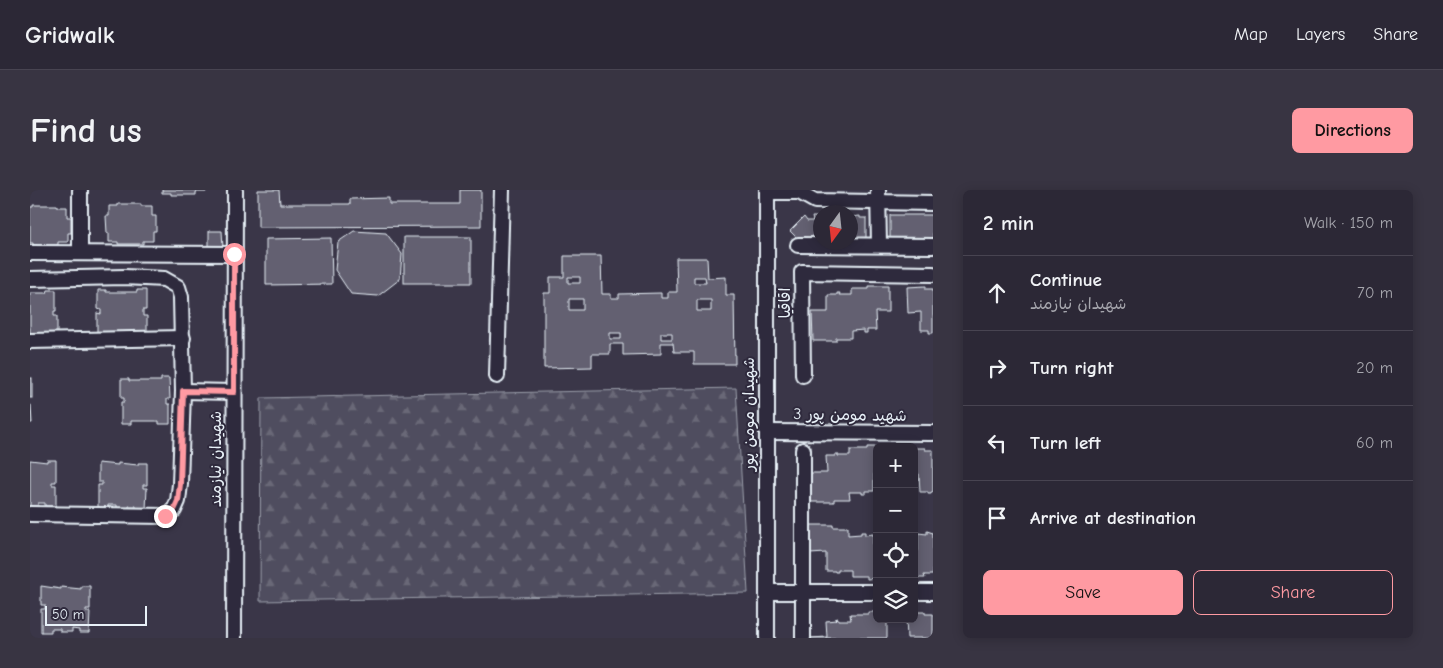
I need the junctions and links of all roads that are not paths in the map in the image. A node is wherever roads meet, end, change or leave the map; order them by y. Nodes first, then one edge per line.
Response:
1 (80, 190) edge
2 (235, 190) edge
3 (502, 190) edge
4 (767, 191) edge
5 (801, 191) edge
6 (878, 196) edge
7 (933, 203) edge
8 (798, 245) dead end
9 (879, 246) junction
10 (933, 246) edge
11 (30, 253) edge
12 (80, 253) junction
13 (234, 254) junction
14 (933, 274) edge
15 (30, 279) edge
16 (183, 338) junction
17 (30, 341) edge
18 (803, 375) dead end
19 (497, 376) dead end
20 (183, 391) junction
21 (234, 392) junction
22 (767, 432) junction
23 (933, 434) edge
24 (803, 450) dead end
25 (30, 514) edge
26 (767, 592) junction
27 (802, 592) junction
28 (873, 592) edge
29 (918, 592) edge
30 (933, 592) edge
31 (234, 638) edge
32 (767, 638) edge
33 (802, 638) edge

1 - 12 street
2 - 13 street, شهیدان نیازمند
3 - 19 street
4 - 5 street
4 - 22 street, شهیدان مومن پور
5 - 6 street
6 - 7 street
6 - 9 street
8 - 9 street
9 - 10 street
11 - 12 street
12 - 13 street
13 - 21 street, شهیدان نیازمند
14 - 18 street, اقاقیا
15 - 16 street
16 - 17 street
16 - 20 street
20 - 21 street
20 - 25 street
21 - 31 street, شهیدان نیازمند
22 - 23 street, شهید مومن پور 3
22 - 26 street, شهیدان مومن پور
24 - 27 street
26 - 27 street
26 - 32 street, شهیدان مومن پور
27 - 28 street
27 - 33 street
29 - 30 street

